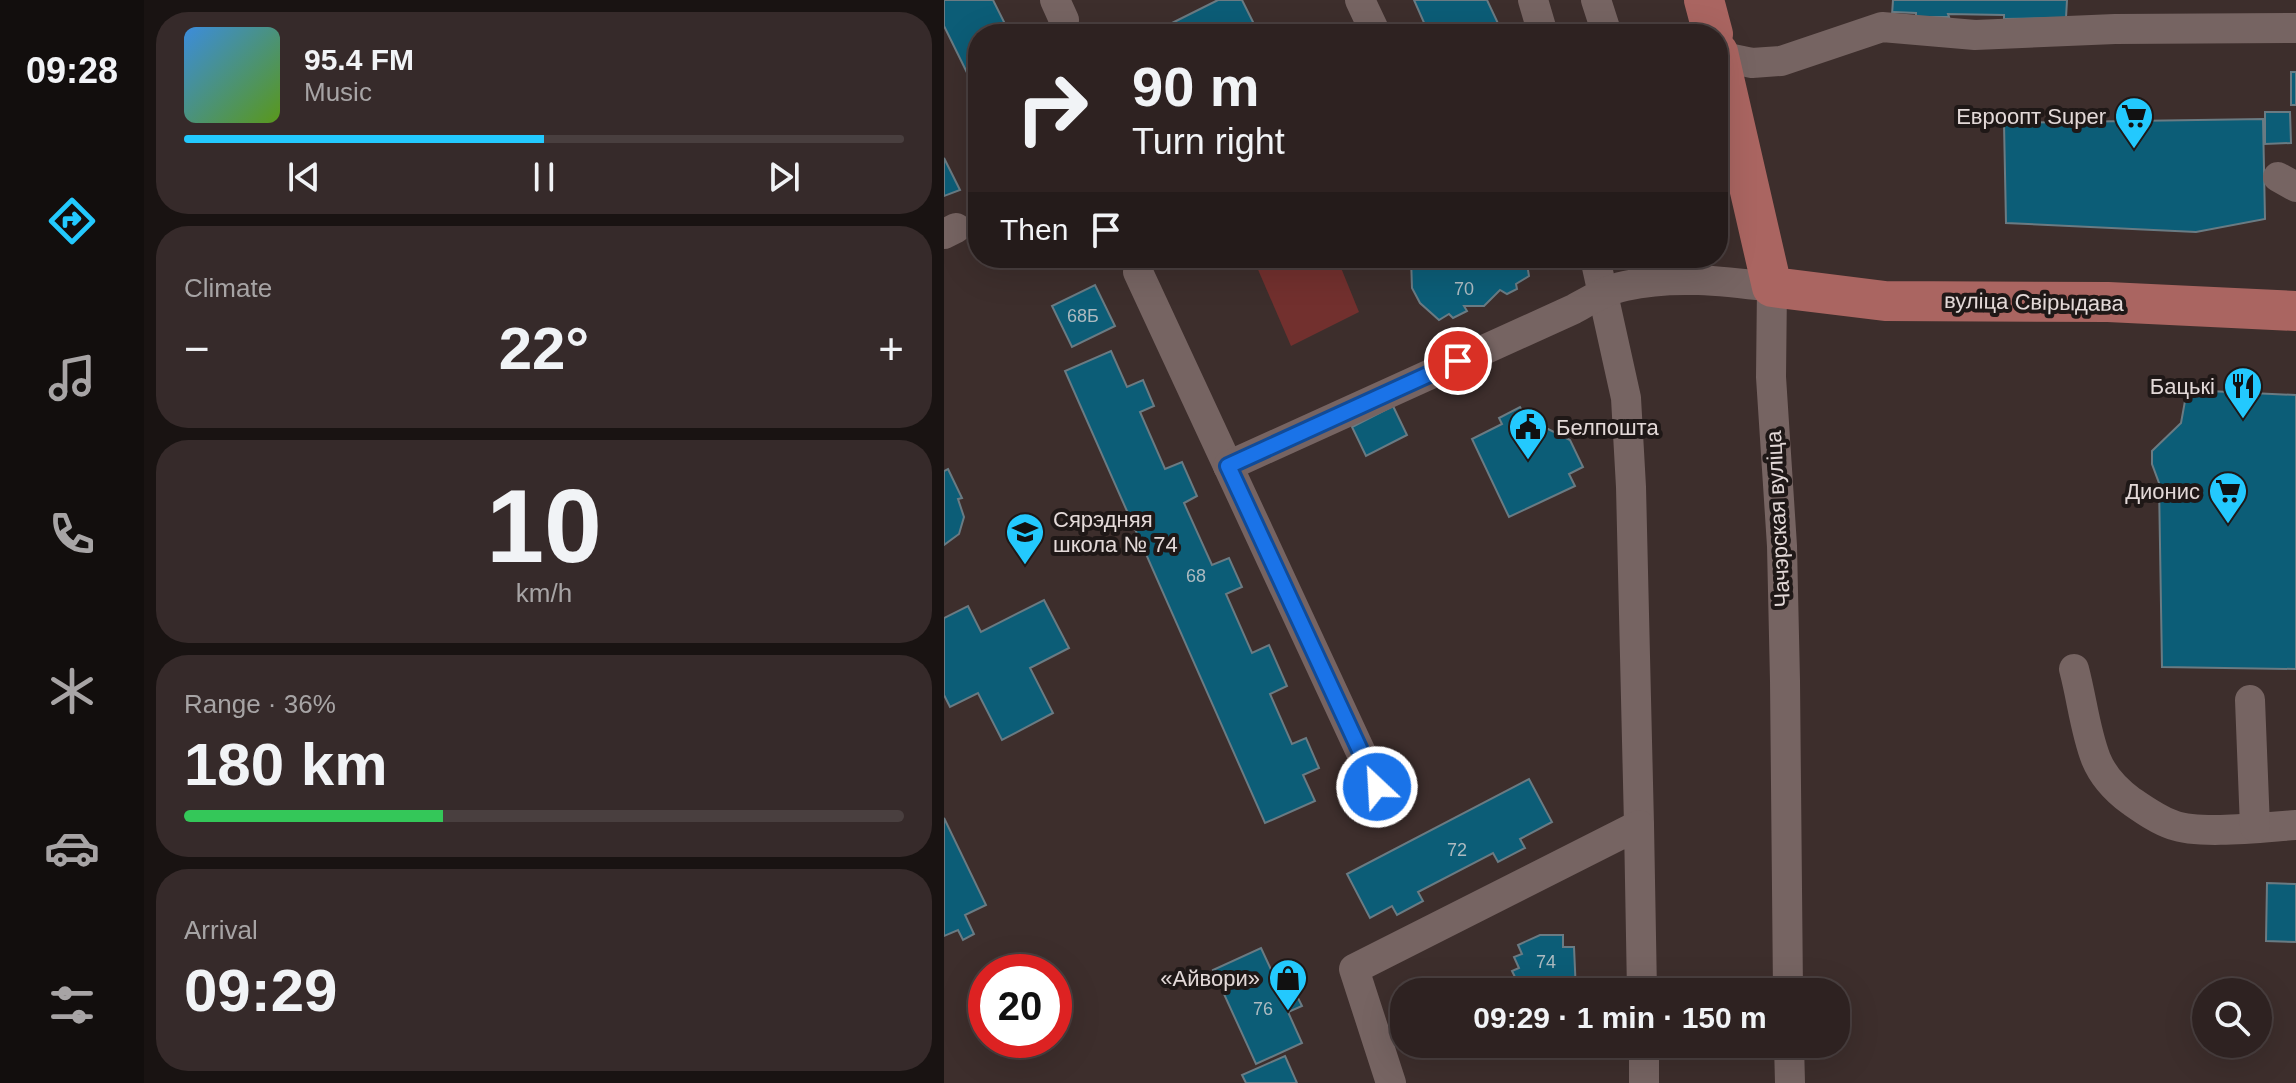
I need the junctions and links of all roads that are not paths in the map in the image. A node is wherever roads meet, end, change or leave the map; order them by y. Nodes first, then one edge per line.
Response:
1 (1360, 0) edge
2 (1533, 0) edge
3 (1596, 0) edge
4 (1704, 0) edge
5 (1371, 24) edge
6 (1540, 24) edge
7 (1604, 24) edge
8 (1710, 24) edge
9 (2296, 28) edge
10 (1728, 57) edge
11 (1728, 98) edge
12 (1597, 268) edge
13 (1138, 272) dead end
14 (1772, 287) junction
15 (1603, 293) junction
16 (2296, 311) edge
17 (1228, 466) junction
18 (2074, 669) dead end
19 (2250, 700) dead end
20 (1377, 787) dead end
21 (1639, 825) junction
22 (2296, 825) edge
23 (2255, 827) junction
24 (1642, 978) edge
25 (1788, 978) edge
26 (1644, 1058) edge
27 (1789, 1058) edge
28 (1391, 1083) edge
29 (1644, 1083) edge
30 (1790, 1083) edge

1 - 5 street
2 - 6 street
3 - 7 street
4 - 8 main road
9 - 10 street
11 - 14 main road, Чачэрская вуліца
12 - 15 street
13 - 17 street
14 - 15 street
14 - 16 main road, вуліца Свірыдава
14 - 25 street, Чачэрская вуліца
15 - 17 street
15 - 21 street
17 - 20 street
18 - 23 street
19 - 23 street
21 - 24 street
21 - 28 street
22 - 23 street
26 - 29 street
27 - 30 street

